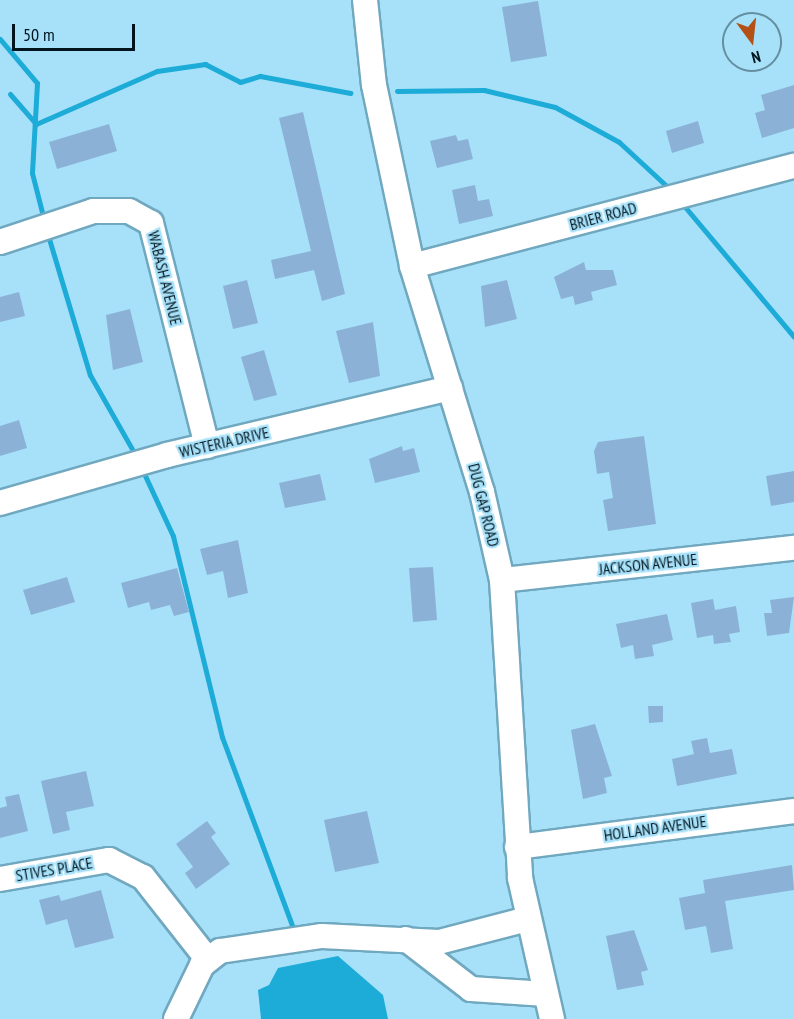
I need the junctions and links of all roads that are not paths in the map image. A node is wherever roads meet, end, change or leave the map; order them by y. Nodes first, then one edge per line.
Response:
1 (365, 0) edge
2 (794, 166) edge
3 (0, 242) edge
4 (412, 266) junction
5 (450, 388) junction
6 (207, 446) junction
7 (0, 503) edge
8 (794, 548) edge
9 (502, 580) junction
10 (794, 811) edge
11 (517, 847) junction
12 (0, 879) edge
13 (527, 919) junction
14 (406, 939) junction
15 (208, 960) junction
16 (546, 994) junction
17 (176, 1019) edge
18 (552, 1019) edge

1 - 4 street, DUG GAP ROAD
2 - 4 street, BRIER ROAD
3 - 6 street, WABASH AVENUE
4 - 5 street, DUG GAP ROAD
5 - 6 street, WISTERIA DRIVE
5 - 9 street, DUG GAP ROAD
6 - 7 street, WISTERIA DRIVE
8 - 9 street, JACKSON AVENUE
9 - 11 street, DUG GAP ROAD
10 - 11 street, HOLLAND AVENUE
11 - 13 street, DUG GAP ROAD
12 - 15 street, STIVES PLACE
13 - 14 street
13 - 16 street, DUG GAP ROAD
14 - 15 street
14 - 16 street
15 - 17 street
16 - 18 street, DUG GAP ROAD

